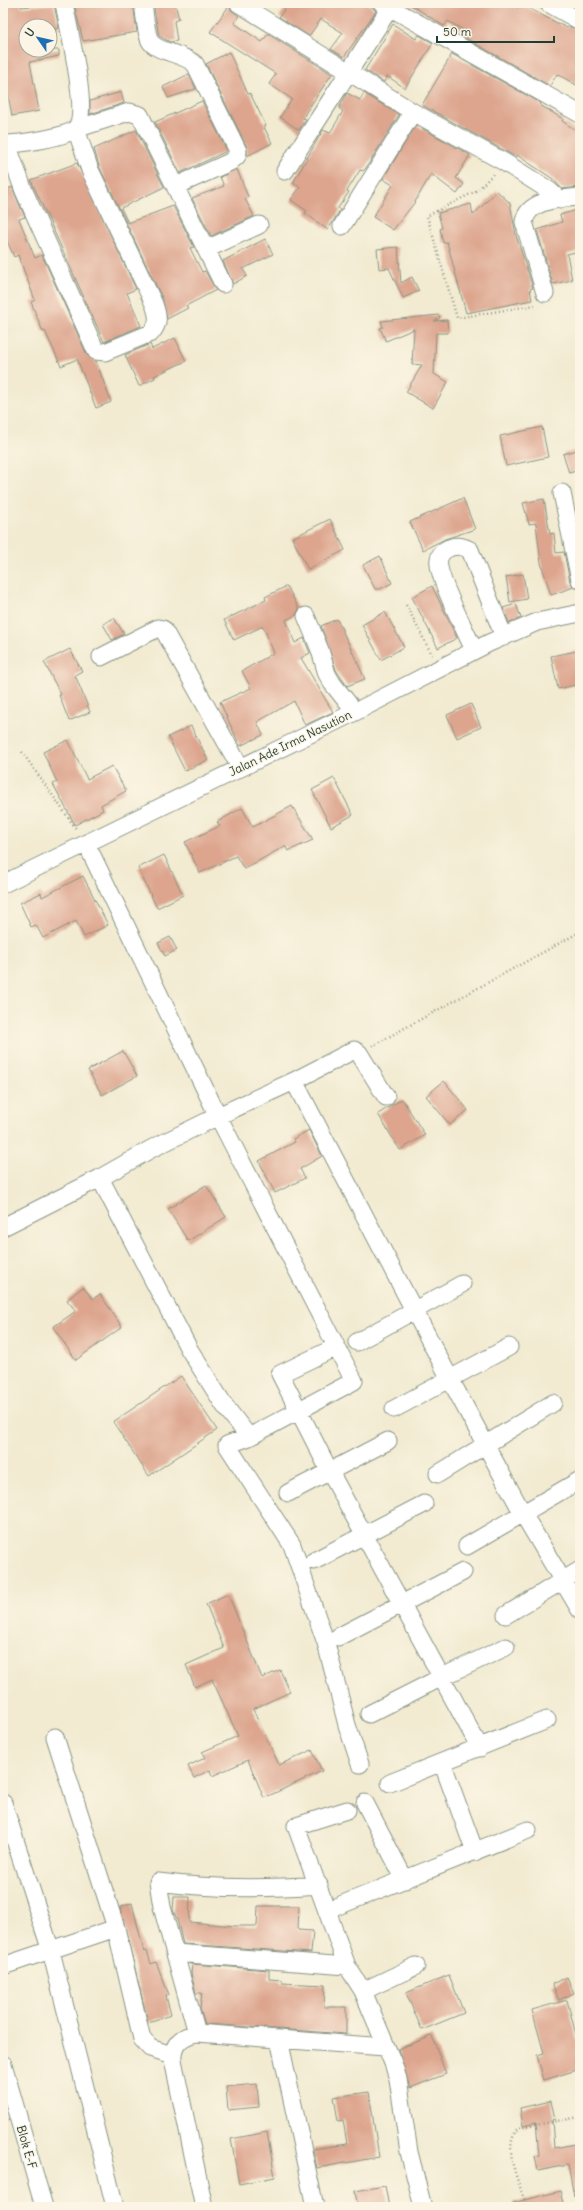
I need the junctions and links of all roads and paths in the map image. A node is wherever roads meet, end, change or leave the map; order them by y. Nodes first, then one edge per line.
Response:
1 (64, 3) edge
2 (143, 3) edge
3 (238, 3) edge
4 (548, 3) edge
5 (388, 5) edge
6 (580, 21) edge
7 (349, 73) junction
8 (413, 112) junction
9 (580, 114) edge
10 (76, 129) junction
11 (5, 144) edge
12 (504, 162) junction
13 (285, 171) dead end
14 (176, 186) junction
15 (580, 196) edge
16 (560, 200) junction
17 (259, 225) dead end
18 (342, 226) dead end
19 (207, 249) junction
20 (223, 284) dead end
21 (545, 293) joint
22 (562, 493) dead end
23 (580, 580) edge
24 (406, 604) dead end
25 (580, 613) edge
26 (306, 616) dead end
27 (504, 637) junction
28 (474, 650) junction
29 (101, 657) dead end
30 (438, 668) junction
31 (355, 712) junction
32 (22, 752) dead end
33 (240, 767) junction
34 (86, 843) junction
35 (3, 884) edge
36 (580, 932) edge
37 (359, 1053) junction
38 (294, 1081) junction
39 (386, 1097) dead end
40 (218, 1116) junction
41 (100, 1178) junction
42 (3, 1227) edge
43 (462, 1284) dead end
44 (414, 1310) junction
45 (357, 1342) dead end
46 (336, 1347) junction
47 (510, 1347) dead end
48 (450, 1379) junction
49 (553, 1403) dead end
50 (394, 1409) dead end
51 (297, 1410) junction
52 (249, 1436) junction
53 (388, 1441) dead end
54 (486, 1445) junction
55 (330, 1472) junction
56 (438, 1474) dead end
57 (580, 1480) edge
58 (288, 1493) dead end
59 (424, 1504) dead end
60 (522, 1512) junction
61 (364, 1535) junction
62 (467, 1546) dead end
63 (314, 1561) dead end
64 (580, 1570) edge
65 (463, 1572) dead end
66 (562, 1581) junction
67 (402, 1604) junction
68 (580, 1610) edge
69 (506, 1615) dead end
70 (338, 1637) dead end
71 (506, 1647) dead end
72 (442, 1677) junction
73 (369, 1714) dead end
74 (547, 1720) dead end
75 (54, 1737) dead end
76 (480, 1748) junction
77 (442, 1762) junction
78 (360, 1764) dead end
79 (390, 1783) dead end
80 (3, 1803) edge
81 (366, 1803) dead end
82 (346, 1810) dead end
83 (528, 1830) dead end
84 (475, 1852) junction
85 (405, 1880) junction
86 (318, 1885) junction
87 (328, 1910) junction
88 (116, 1928) junction
89 (51, 1951) junction
90 (175, 1953) junction
91 (3, 1966) edge
92 (347, 1966) junction
93 (416, 1966) dead end
94 (363, 1991) junction
95 (197, 2032) junction
96 (279, 2039) junction
97 (386, 2047) junction
98 (172, 2055) junction
99 (3, 2064) edge
100 (580, 2117) edge
101 (44, 2207) edge
102 (115, 2207) edge
103 (204, 2207) edge
104 (314, 2207) edge
105 (423, 2207) edge
106 (527, 2207) edge

1 - 10 street
2 - 14 street
3 - 7 street
4 - 6 street
5 - 7 street
5 - 9 street
7 - 8 street
7 - 13 street
8 - 12 street
8 - 18 street
10 - 11 street
10 - 11 street
10 - 14 street
12 - 16 street
12 - 21 path
14 - 19 street
15 - 16 street
16 - 21 street
17 - 19 street
19 - 20 street
22 - 23 street
24 - 30 path
25 - 27 street, Jalan Ade Irma Nasution
26 - 31 street
27 - 28 street, Jalan Ade Irma Nasution
27 - 28 street
28 - 30 street, Jalan Ade Irma Nasution
29 - 33 street
30 - 31 street, Jalan Ade Irma Nasution
31 - 33 street, Jalan Ade Irma Nasution
32 - 34 path
33 - 34 street, Jalan Ade Irma Nasution
34 - 35 street, Jalan Ade Irma Nasution
34 - 40 street
36 - 37 path
37 - 38 street
37 - 39 street
38 - 40 street
38 - 44 street
40 - 41 street
40 - 46 street
41 - 42 street
41 - 52 street
43 - 44 street
44 - 45 street
44 - 48 street
46 - 51 street
46 - 51 street
47 - 48 street
48 - 50 street
48 - 54 street
49 - 54 street
51 - 52 street
51 - 55 street
52 - 78 street
53 - 55 street
54 - 56 street
54 - 60 street
55 - 58 street
55 - 61 street
57 - 60 street
59 - 61 street
60 - 62 street
60 - 66 street
61 - 63 street
61 - 67 street
64 - 66 street
65 - 67 street
66 - 68 street
66 - 69 street
67 - 70 street
67 - 72 street
71 - 72 street
72 - 73 street
72 - 76 street
74 - 76 street
75 - 88 street
76 - 77 street
77 - 79 street
77 - 84 street
80 - 89 street
81 - 85 street
82 - 86 street
83 - 84 street
84 - 85 street
85 - 87 street
86 - 87 street
86 - 90 street
87 - 92 street
88 - 89 street
88 - 98 street
89 - 91 street
89 - 102 street
90 - 92 street
90 - 95 street
92 - 94 street
93 - 94 street
94 - 97 street
95 - 96 street
95 - 98 street
96 - 97 street
96 - 104 street
97 - 105 street
98 - 103 street
99 - 101 street, Blok E-F
100 - 106 path

